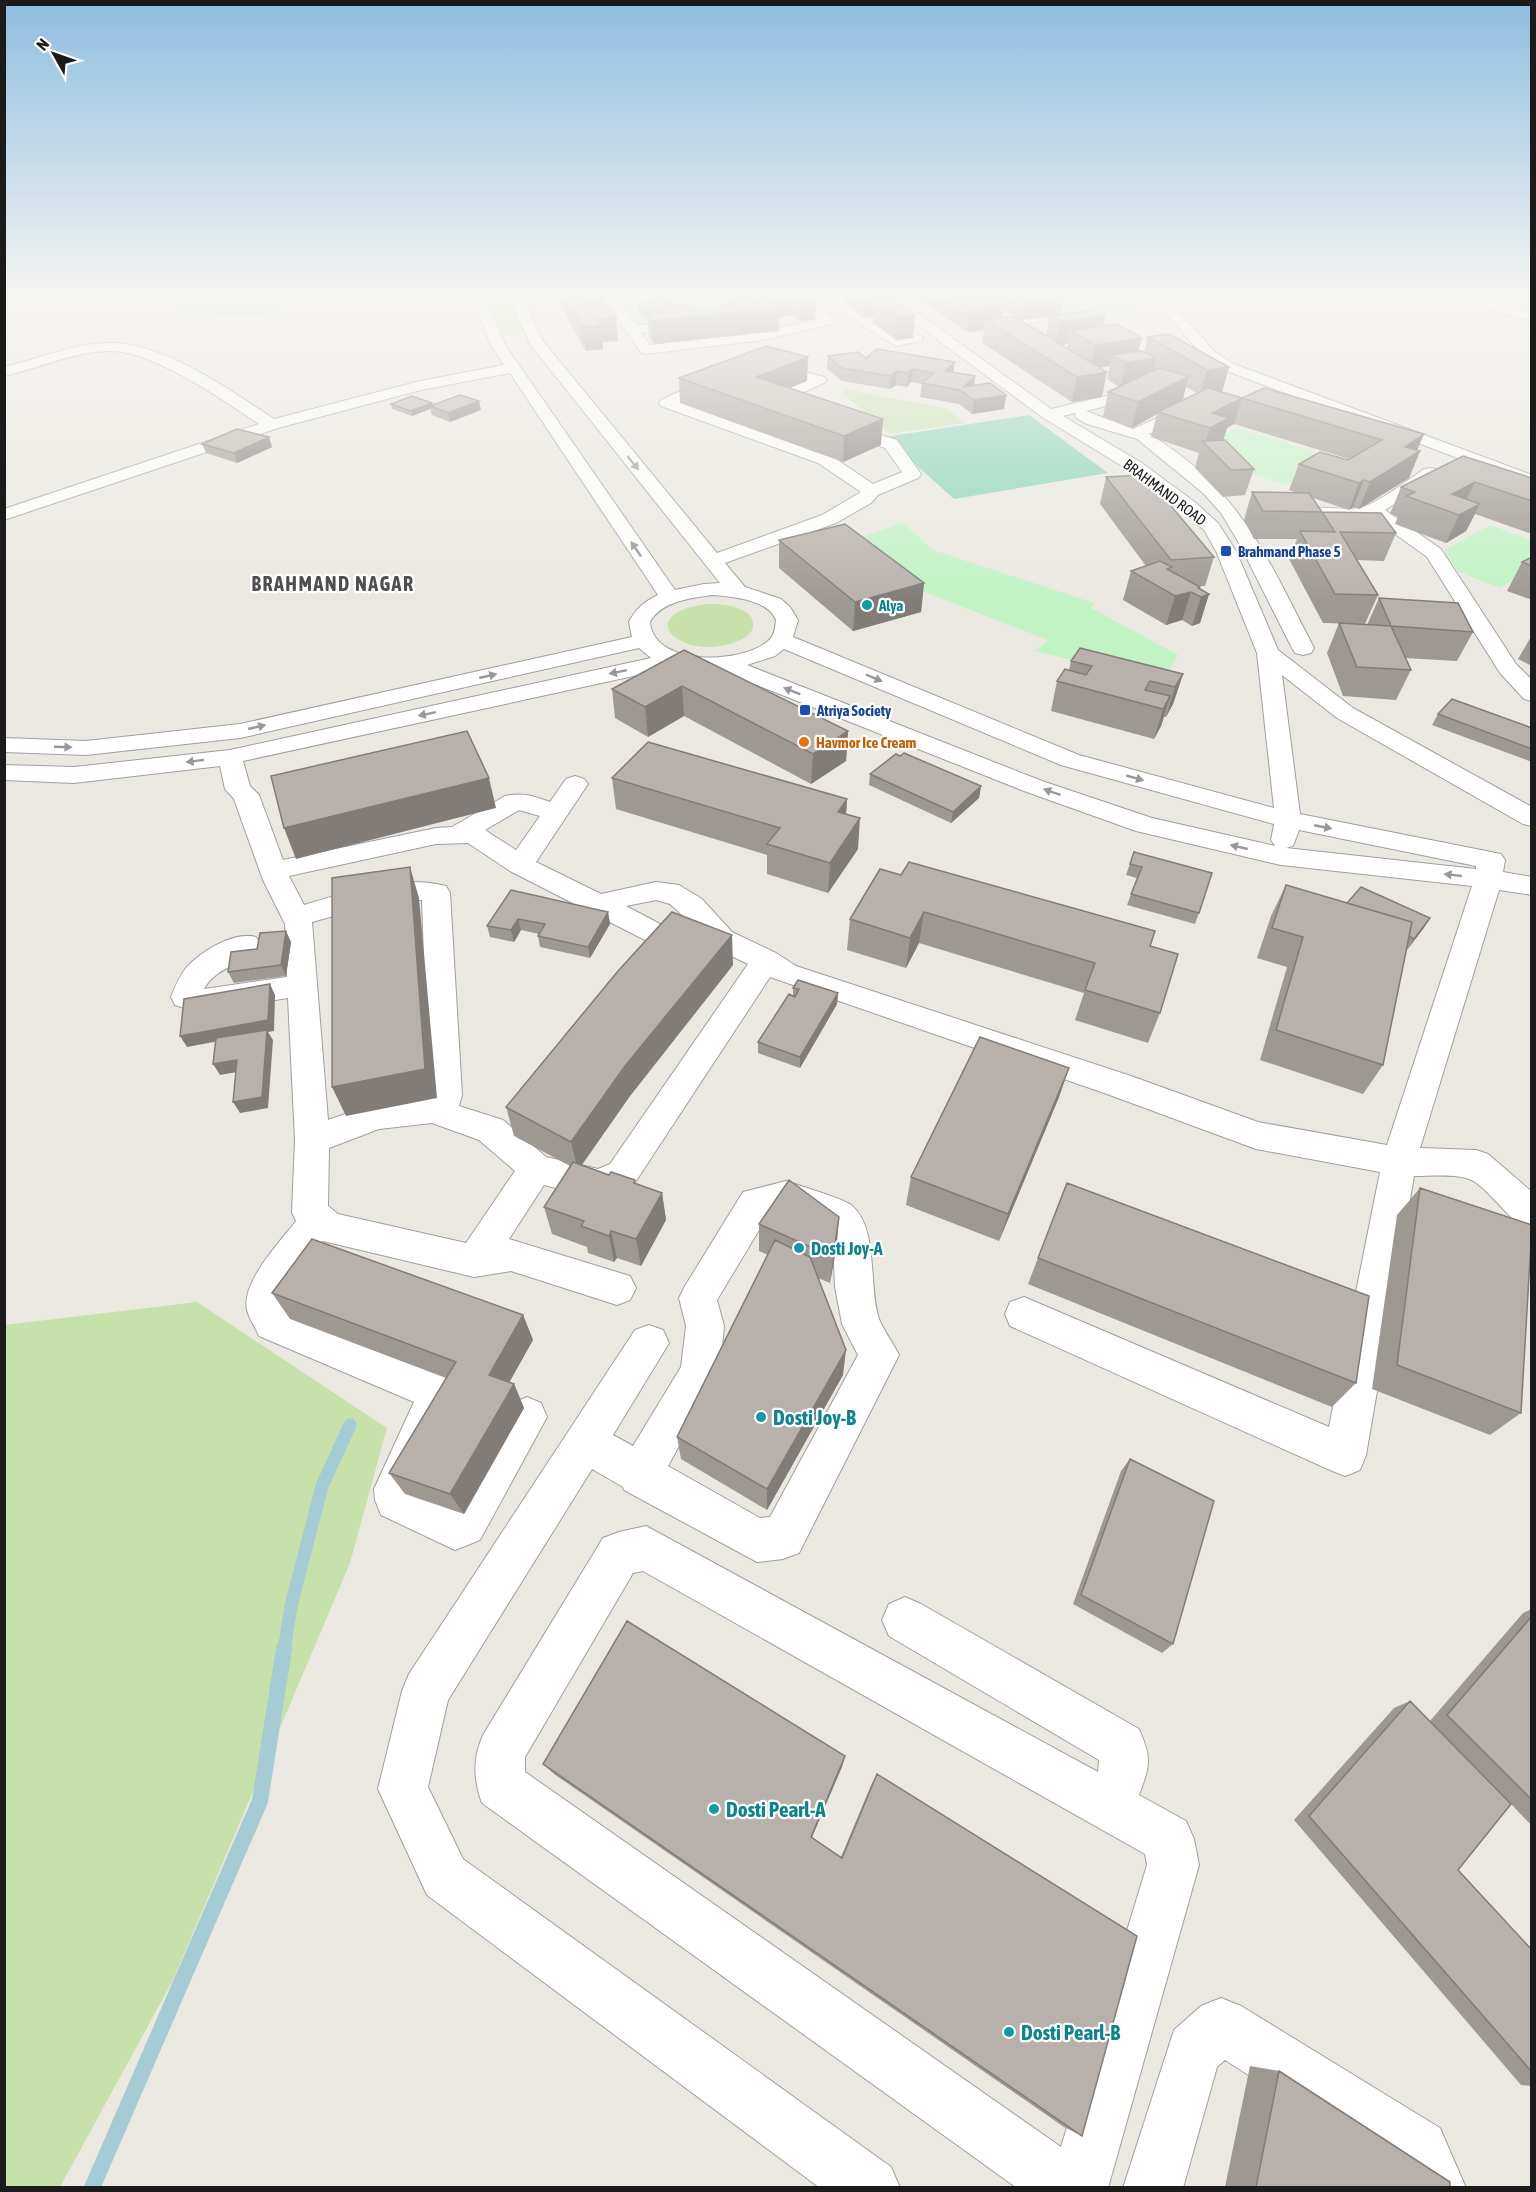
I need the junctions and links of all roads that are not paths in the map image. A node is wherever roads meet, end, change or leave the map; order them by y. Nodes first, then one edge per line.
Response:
1 (230, 398) edge
2 (373, 398) edge
3 (534, 398) edge
4 (581, 398) edge
5 (677, 398) edge
6 (775, 398) edge
7 (1027, 398) edge
8 (1109, 398) edge
9 (1122, 398) edge
10 (1182, 398) edge
11 (1312, 398) edge
12 (1113, 401) junction
13 (789, 410) edge
14 (1073, 410) junction
15 (1048, 414) junction
16 (823, 421) edge
17 (601, 424) junction
18 (272, 425) junction
19 (557, 432) junction
20 (1144, 438) edge
21 (1431, 473) edge
22 (1532, 481) edge
23 (872, 491) junction
24 (1192, 510) junction
25 (1228, 510) junction
26 (1251, 510) edge
27 (1373, 510) junction
28 (1297, 512) edge
29 (4, 515) edge
30 (713, 561) junction
31 (736, 591) junction
32 (669, 597) junction
33 (782, 640) junction
34 (643, 641) junction
35 (1303, 648) dead end
36 (1268, 653) junction
37 (675, 660) junction
38 (724, 664) junction
39 (1532, 694) edge
40 (4, 745) edge
41 (238, 756) junction
42 (4, 772) edge
43 (575, 784) dead end
44 (555, 813) junction
45 (1532, 818) edge
46 (1288, 820) junction
47 (456, 836) junction
48 (1281, 856) junction
49 (520, 865) junction
50 (1532, 865) edge
51 (1489, 869) junction
52 (274, 871) junction
53 (1532, 886) edge
54 (598, 904) junction
55 (296, 917) junction
56 (656, 933) junction
57 (722, 939) junction
58 (246, 944) dead end
59 (633, 959) edge
60 (766, 960) junction
61 (303, 985) junction
62 (441, 1112) junction
63 (312, 1140) junction
64 (1399, 1161) junction
65 (536, 1169) junction
66 (1532, 1216) edge
67 (319, 1219) junction
68 (474, 1262) junction
69 (617, 1288) dead end
70 (1024, 1314) dead end
71 (649, 1343) dead end
72 (527, 1417) dead end
73 (585, 1442) junction
74 (639, 1475) junction
75 (905, 1620) dead end
76 (1109, 1806) junction
77 (870, 2187) edge
78 (1068, 2187) edge
79 (1078, 2187) edge
80 (1153, 2187) edge
81 (1436, 2187) edge

1 - 18 street
2 - 18 street
3 - 19 street
4 - 17 street
5 - 23 street
6 - 13 street
7 - 15 street, BRAHMAND ROAD
8 - 12 street
9 - 12 street
10 - 14 street
11 - 22 street
12 - 14 street
14 - 15 street
15 - 24 street, BRAHMAND ROAD
16 - 23 street
17 - 19 street
17 -> 30 street
18 - 29 street
32 -> 19 street
20 - 25 street
21 - 27 street
23 - 30 street
24 - 25 street
24 - 36 street, BRAHMAND ROAD
25 - 26 street
25 - 35 street
27 - 28 street
27 - 39 street
30 - 31 street
31 - 32 street
31 - 33 street
32 - 34 street
33 - 38 street
33 -> 46 street
34 - 37 street
40 -> 34 street
36 - 45 street
36 - 46 street, BRAHMAND ROAD
37 - 38 street
37 -> 41 street
48 -> 38 street
41 -> 42 street
41 - 52 street
43 - 44 street
44 - 47 street
44 - 49 street
46 - 48 street, BRAHMAND ROAD
46 -> 51 street
47 - 49 street
47 - 52 street
51 -> 48 street
49 - 54 street
50 - 51 street
51 - 53 street
51 - 64 street
52 - 55 street
54 - 56 street
54 - 57 street
55 - 61 street
55 - 62 street
56 - 57 street
56 - 59 street
57 - 60 street
58 - 61 street
60 - 64 street
60 - 65 street
61 - 63 street
62 - 63 street
62 - 65 street
63 - 67 street
64 - 66 street
64 - 70 street
65 - 68 street
67 - 68 street
67 - 72 street
68 - 69 street
71 - 73 street
73 - 74 street
73 - 77 street
74 - 74 street
75 - 76 street
76 - 78 street
76 - 79 street
80 - 81 street

